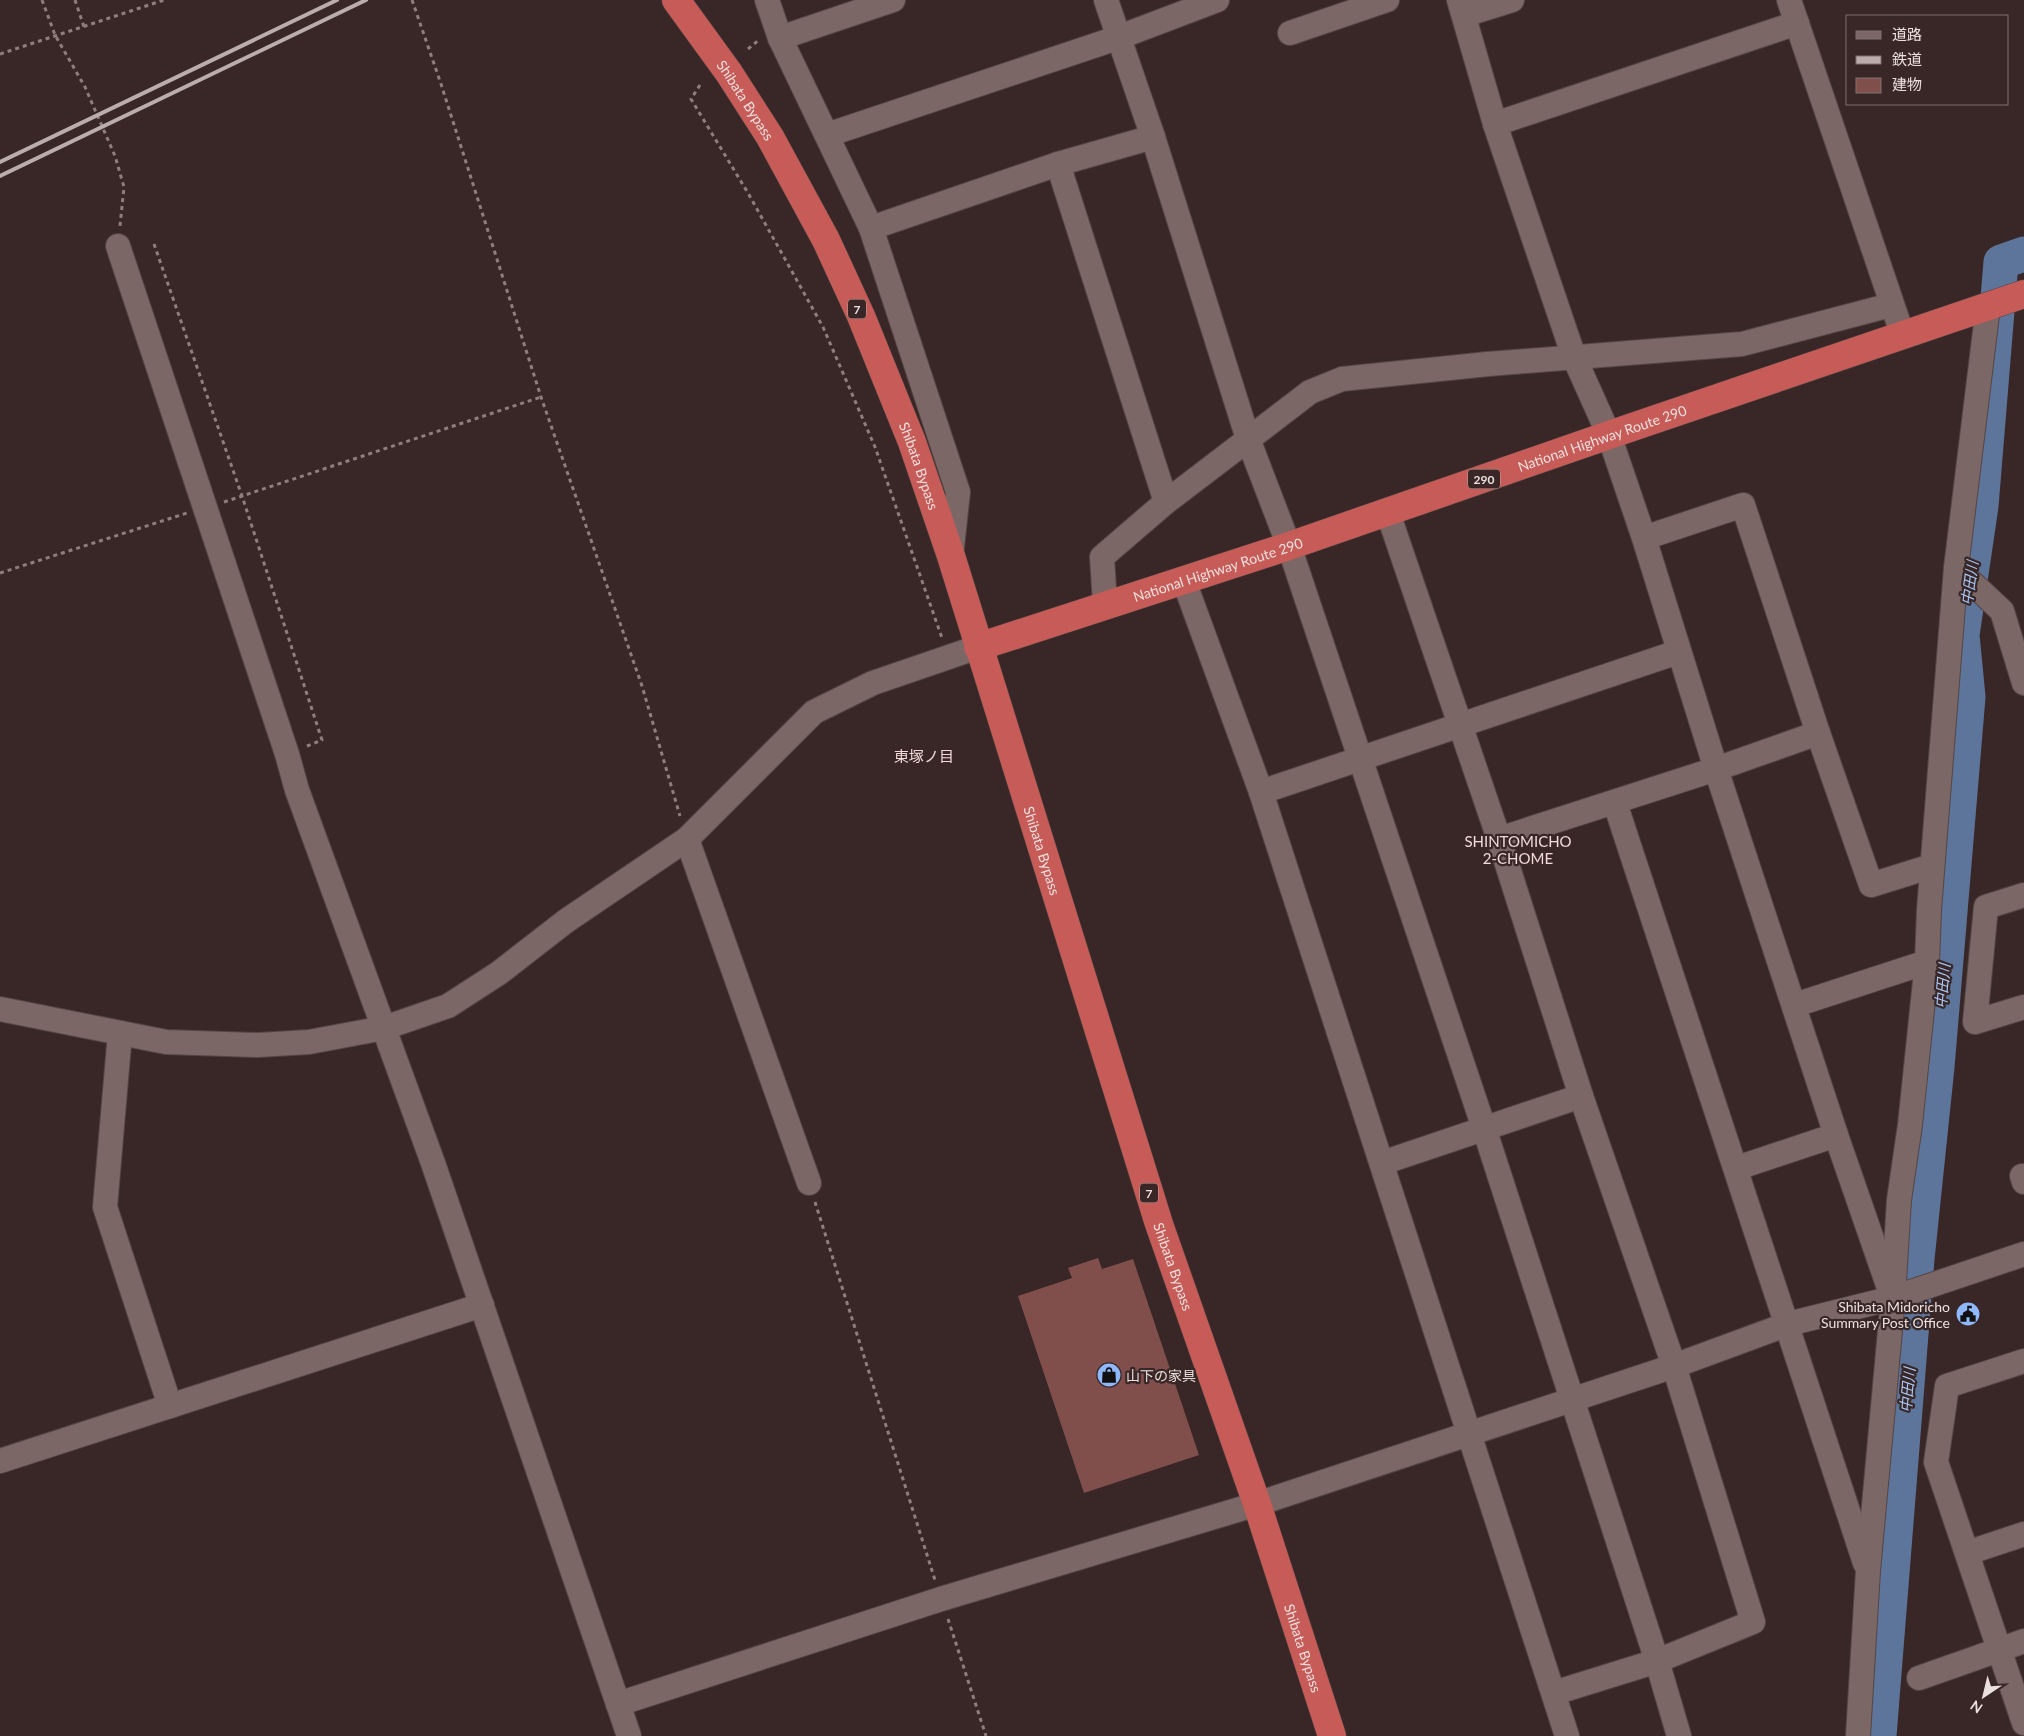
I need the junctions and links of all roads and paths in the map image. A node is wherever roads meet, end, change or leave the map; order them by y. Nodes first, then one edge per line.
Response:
1 (42, 0) edge
2 (75, 0) edge
3 (164, 0) edge
4 (412, 0) edge
5 (676, 0) edge
6 (767, 0) edge
7 (893, 0) edge
8 (1106, 0) edge
9 (1217, 0) edge
10 (1387, 0) edge
11 (1512, 0) edge
12 (1789, 0) edge
13 (1462, 8) edge
14 (1797, 24) junction
15 (84, 27) junction
16 (1290, 33) dead end
17 (56, 35) junction
18 (780, 38) junction
19 (1117, 38) junction
20 (0, 54) edge
21 (700, 85) dead end
22 (1495, 124) junction
23 (827, 136) junction
24 (1153, 137) junction
25 (1058, 164) junction
26 (871, 228) junction
27 (154, 244) dead end
28 (118, 246) joint
29 (2020, 296) edge
30 (1891, 305) junction
31 (1988, 307) junction
32 (1903, 336) junction
33 (1574, 357) junction
34 (541, 397) junction
35 (1609, 435) junction
36 (1248, 439) junction
37 (242, 496) junction
38 (1166, 502) junction
39 (206, 508) junction
40 (1388, 513) junction
41 (1644, 538) junction
42 (1289, 546) junction
43 (951, 556) junction
44 (1956, 568) junction
45 (0, 573) edge
46 (1184, 581) junction
47 (1105, 604) junction
48 (978, 647) junction
49 (1678, 652) junction
50 (948, 657) junction
51 (2024, 683) edge
52 (1460, 724) junction
53 (1818, 733) junction
54 (288, 754) junction
55 (1360, 758) junction
56 (1716, 770) junction
57 (1261, 792) junction
58 (1615, 803) junction
59 (687, 838) junction
60 (1499, 839) junction
61 (1932, 866) junction
62 (2024, 894) edge
63 (1927, 962) junction
64 (1795, 1005) junction
65 (2024, 1007) edge
66 (0, 1009) edge
67 (384, 1028) junction
68 (120, 1033) junction
69 (1581, 1096) junction
70 (1484, 1128) junction
71 (1836, 1135) junction
72 (1382, 1164) junction
73 (1737, 1168) junction
74 (2024, 1176) edge
75 (809, 1182) joint
76 (2024, 1182) edge
77 (2024, 1254) edge
78 (1898, 1296) junction
79 (482, 1306) junction
80 (1788, 1324) junction
81 (2024, 1361) edge
82 (1674, 1366) junction
83 (1572, 1399) junction
84 (170, 1406) junction
85 (1469, 1432) junction
86 (0, 1461) edge
87 (1257, 1504) junction
88 (2024, 1534) edge
89 (1967, 1554) junction
90 (1868, 1571) junction
91 (941, 1599) junction
92 (2024, 1642) edge
93 (1999, 1650) junction
94 (1657, 1661) junction
95 (1919, 1678) dead end
96 (1554, 1693) junction
97 (618, 1704) junction
98 (2024, 1724) edge
99 (628, 1736) edge
100 (986, 1736) edge
101 (1332, 1736) edge
102 (1567, 1736) edge
103 (1679, 1736) edge
104 (1858, 1736) edge

1 - 17 path
2 - 15 path
3 - 15 path
4 - 34 path
5 - 43 highway, Shibata Bypass / 7
6 - 18 street
7 - 18 street
8 - 19 street
9 - 19 street
10 - 16 street
11 - 13 street
12 - 14 street
13 - 22 street
14 - 22 street
14 - 30 street
15 - 17 path
17 - 20 path
17 - 28 path
18 - 23 street
19 - 23 street
19 - 24 street
21 - 50 path
22 - 33 street
23 - 26 street
24 - 25 street
24 - 36 street
25 - 26 street
25 - 38 street
26 - 43 street
27 - 37 path
28 - 39 street
29 - 31 highway, National Highway Route 290 / 290
30 - 32 street
30 - 33 street
31 - 32 highway, National Highway Route 290 / 290
31 - 44 street
32 - 35 highway, National Highway Route 290 / 290
33 - 35 street
33 - 36 street
34 - 37 path
34 - 59 path
35 - 40 highway, National Highway Route 290 / 290
35 - 41 street
36 - 38 street
36 - 42 street
37 - 39 path
37 - 54 path
38 - 47 street
39 - 45 path
39 - 54 street
40 - 42 highway, National Highway Route 290 / 290
40 - 52 street
41 - 49 street
41 - 53 street
42 - 46 highway, National Highway Route 290 / 290
42 - 55 street
43 - 48 highway, Shibata Bypass / 7
44 - 51 street
44 - 61 street
46 - 47 highway, National Highway Route 290 / 290
46 - 57 street
47 - 48 highway, National Highway Route 290 / 290
48 - 50 street
48 - 87 highway, Shibata Bypass / 7
49 - 52 street
49 - 56 street
50 - 59 street
52 - 55 street
52 - 60 street
53 - 56 street
53 - 61 street
54 - 67 street
55 - 57 street
55 - 70 street
56 - 58 street
56 - 64 street
57 - 72 street
58 - 60 street
58 - 73 street
59 - 67 street
59 - 75 street
60 - 69 street
61 - 63 street
62 - 65 street
63 - 64 street
63 - 78 street
64 - 71 street
66 - 68 street
67 - 68 street
67 - 79 street
68 - 84 street
69 - 70 street
69 - 82 street
70 - 72 street
70 - 83 street
71 - 73 street
71 - 78 street
72 - 85 street
73 - 80 street
74 - 76 street
75 - 91 path
77 - 78 street
78 - 80 street
78 - 90 street
79 - 84 street
79 - 97 street
80 - 82 street
80 - 90 street
81 - 89 street
82 - 83 street
82 - 94 street
83 - 85 street
83 - 94 street
84 - 86 street
85 - 87 street
85 - 96 street
87 - 91 street
87 - 101 highway, Shibata Bypass / 7
88 - 89 street
89 - 93 street
90 - 104 street
91 - 97 street
91 - 100 path
92 - 93 street
93 - 95 street
93 - 98 street
94 - 96 street
94 - 103 street
96 - 102 street
97 - 99 street

